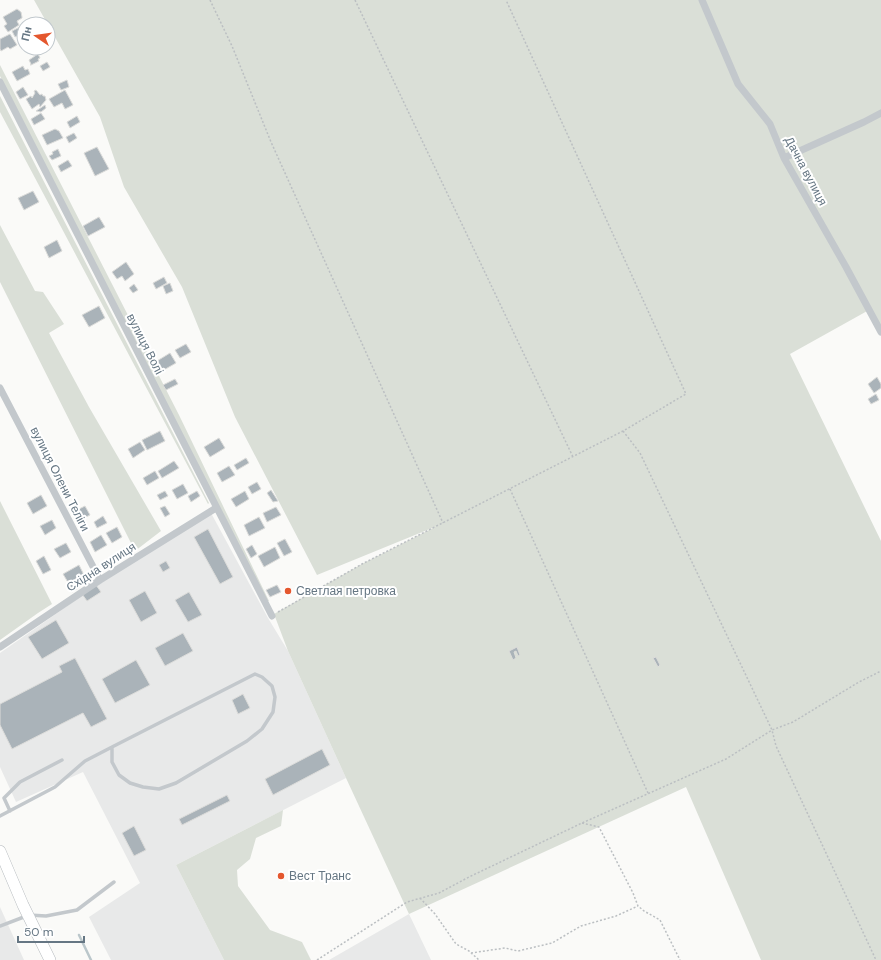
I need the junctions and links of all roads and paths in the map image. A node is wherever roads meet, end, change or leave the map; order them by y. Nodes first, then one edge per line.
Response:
1 (210, 0) edge
2 (355, 0) edge
3 (506, 0) edge
4 (702, 0) edge
5 (0, 82) edge
6 (881, 112) edge
7 (784, 158) junction
8 (881, 332) edge
9 (0, 388) edge
10 (623, 431) junction
11 (572, 457) junction
12 (510, 489) junction
13 (216, 508) junction
14 (443, 523) junction
15 (100, 580) junction
16 (272, 616) joint
17 (0, 647) edge
18 (881, 671) edge
19 (772, 730) junction
20 (112, 747) junction
21 (62, 760) dead end
22 (648, 794) junction
23 (10, 810) junction
24 (0, 816) edge
25 (582, 823) junction
26 (0, 851) edge
27 (114, 882) dead end
28 (420, 898) junction
29 (638, 906) junction
30 (28, 915) junction
31 (0, 926) edge
32 (471, 953) junction
33 (50, 960) edge
34 (317, 960) edge
35 (480, 960) edge
36 (680, 960) edge
37 (876, 960) edge

1 - 14 path
2 - 11 path
3 - 10 path
4 - 7 street, Дачна вулиця
5 - 13 street, вулиця Волі
6 - 7 street
7 - 8 street, Дачна вулиця
9 - 15 street, вулиця Олени Теліги
10 - 11 path
10 - 19 path
11 - 12 path
12 - 14 path
12 - 22 path
13 - 15 street, Східна вулиця
13 - 16 street, вулиця Волі
14 - 16 path
15 - 17 street, Східна вулиця
18 - 19 path
19 - 22 path
19 - 37 path
20 - 20 lane
20 - 23 lane
21 - 23 lane
22 - 25 path
23 - 24 lane
25 - 28 path
25 - 29 path
26 - 30 main road
27 - 30 lane
28 - 32 path
28 - 34 path
29 - 32 path
29 - 36 path
30 - 31 lane
30 - 33 main road
32 - 35 path

